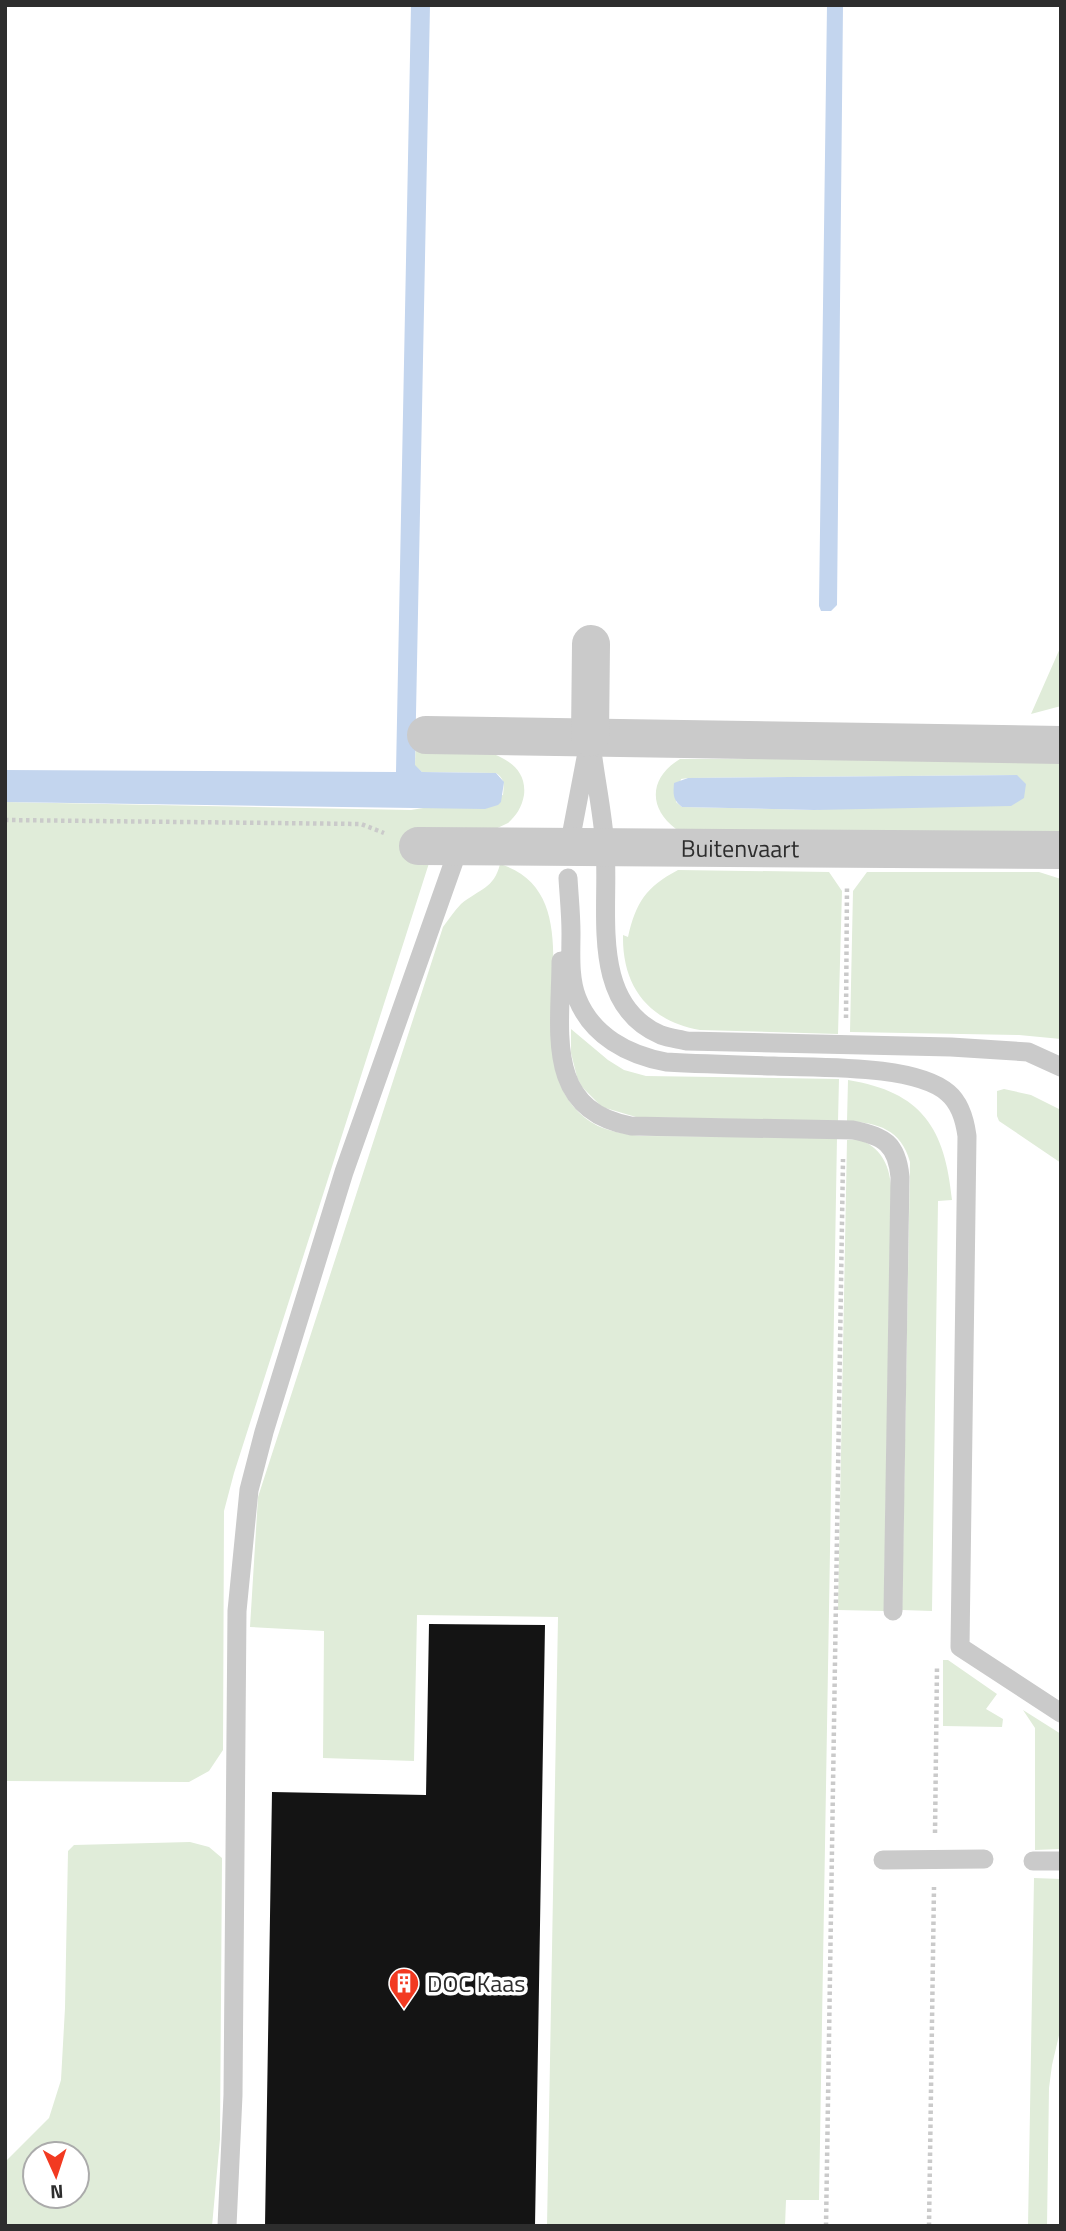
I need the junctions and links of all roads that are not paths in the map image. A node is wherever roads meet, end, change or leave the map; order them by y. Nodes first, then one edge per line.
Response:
1 (591, 644) dead end
2 (426, 735) dead end
3 (590, 737) junction
4 (1061, 745) edge
5 (418, 846) road end
6 (459, 847) junction
7 (605, 847) junction
8 (1061, 850) edge
9 (568, 862) junction
10 (1061, 1066) edge
11 (892, 1611) dead end
12 (1061, 1713) edge
13 (984, 1859) dead end
14 (883, 1860) dead end
15 (1033, 1861) dead end
16 (1061, 1861) edge
17 (227, 2226) edge

1 - 3 street
2 - 3 street
3 - 4 street
3 - 7 lane
3 - 9 lane
5 - 6 street, Buitenvaart
6 - 9 street, Buitenvaart
6 - 17 lane
7 - 8 street, Buitenvaart
7 - 9 street, Buitenvaart
7 - 10 lane
9 - 11 lane
9 - 12 lane
13 - 14 lane
15 - 16 lane

